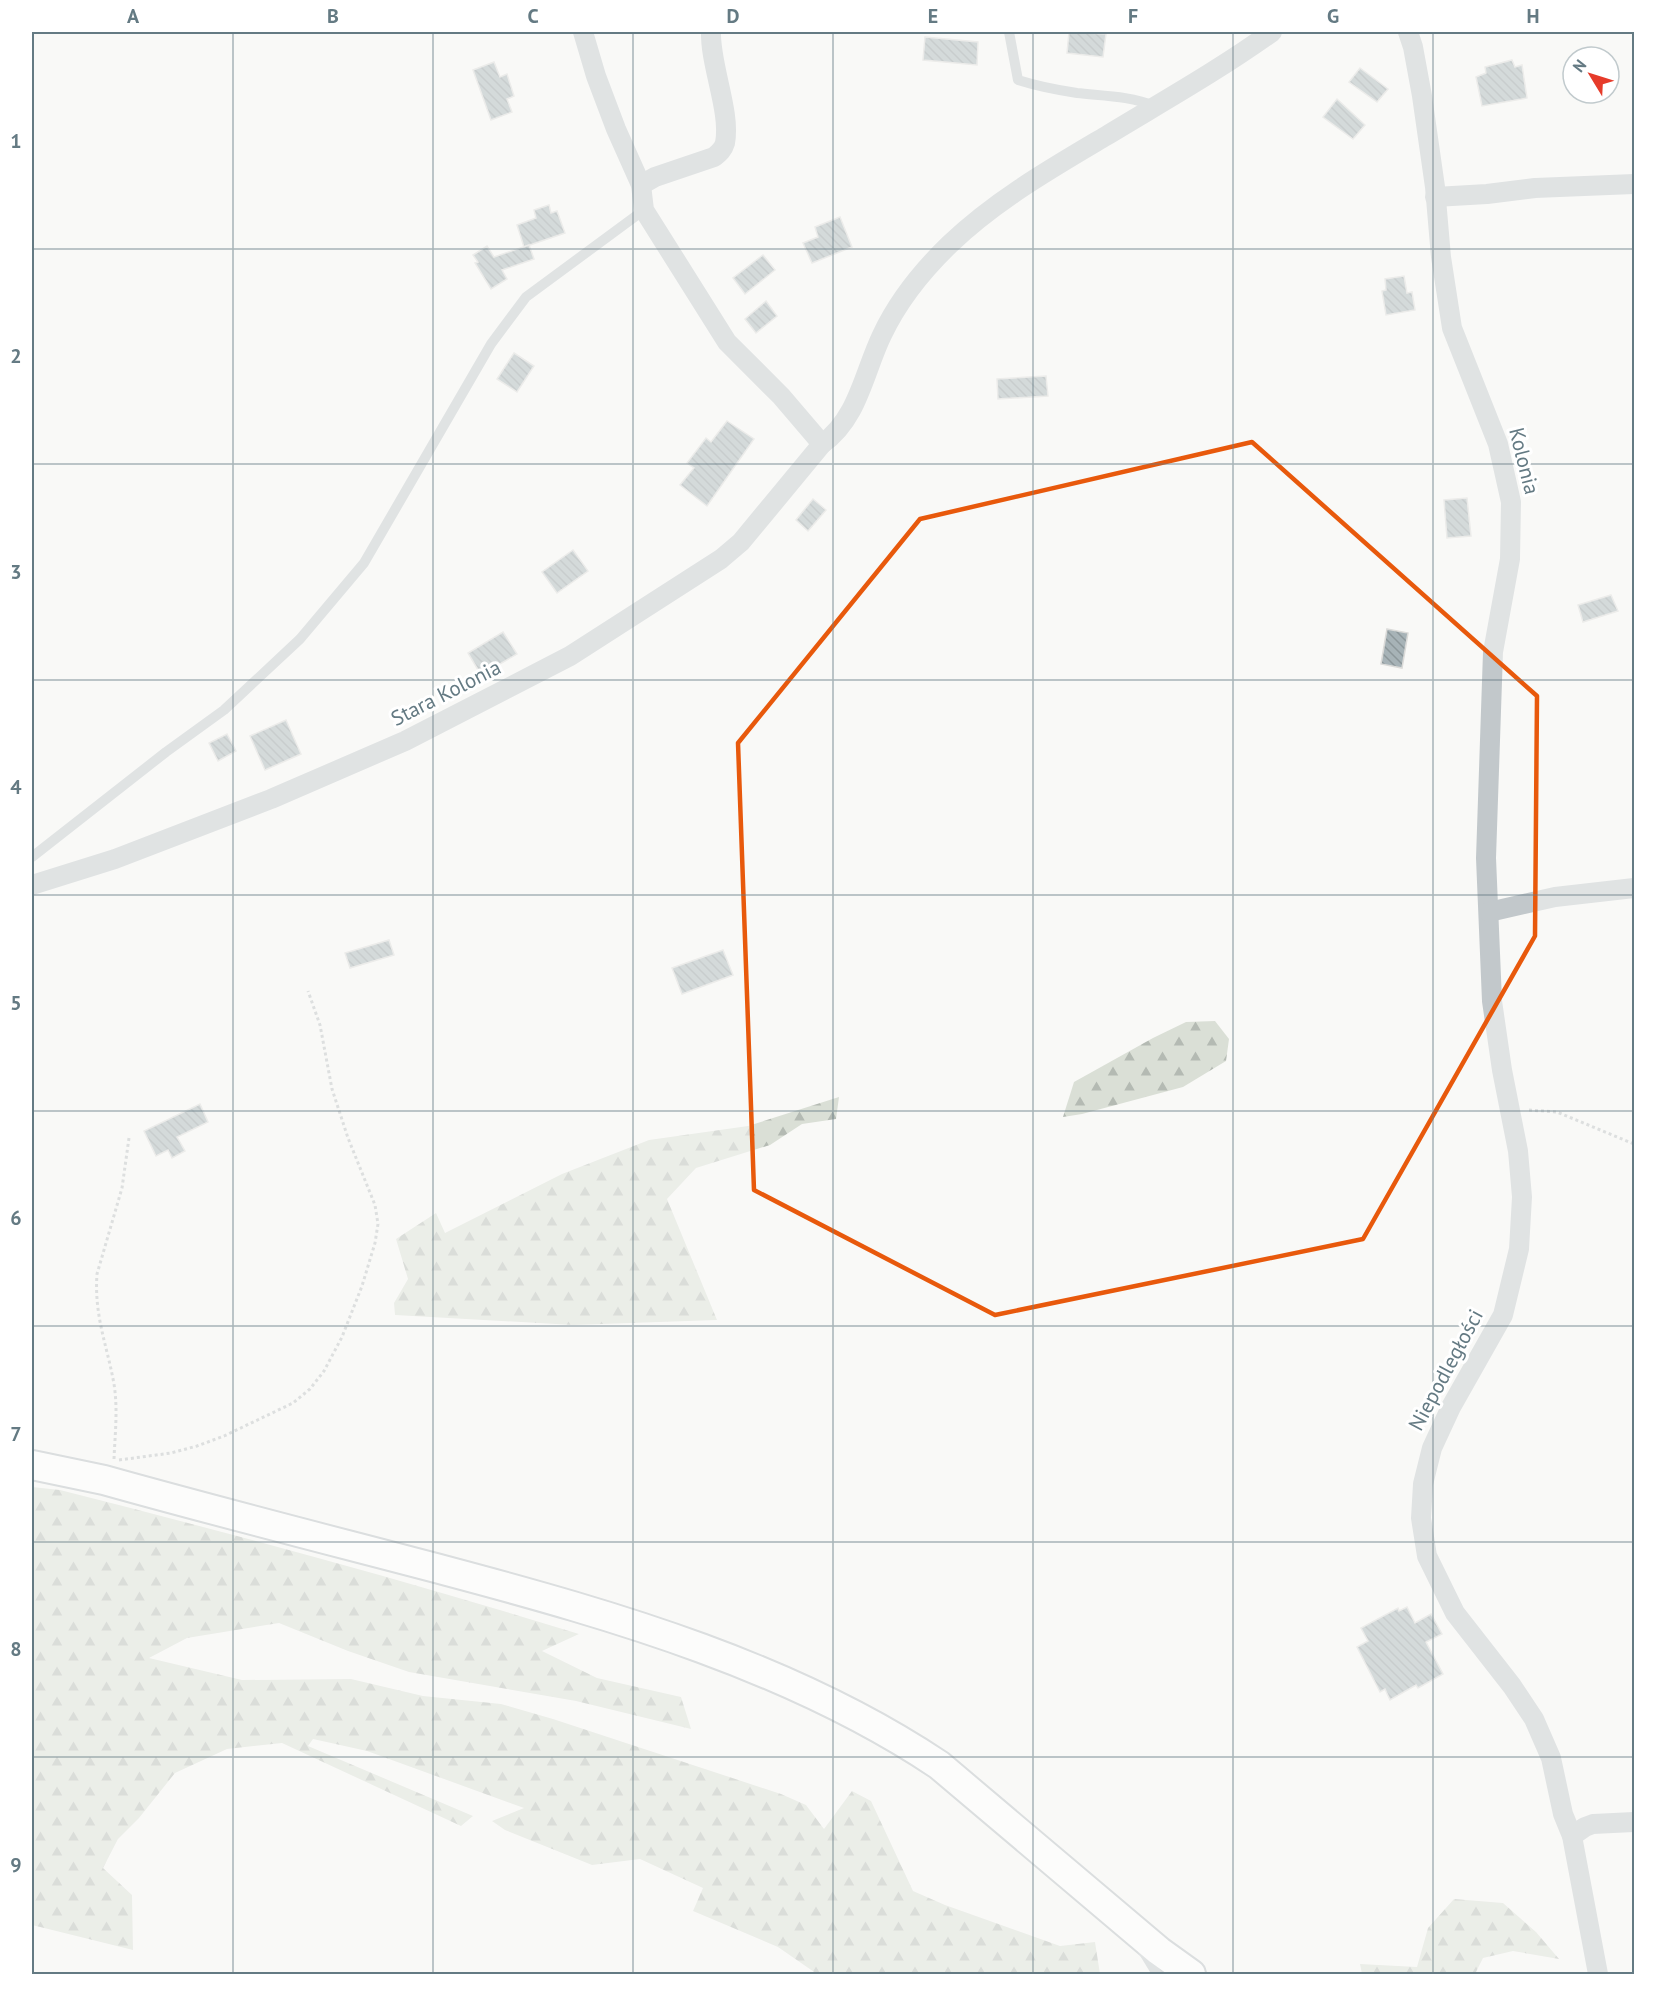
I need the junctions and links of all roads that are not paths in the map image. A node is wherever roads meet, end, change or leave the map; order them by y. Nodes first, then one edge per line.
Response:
1 (583, 32) edge
2 (711, 32) edge
3 (1009, 32) edge
4 (1272, 32) edge
5 (1408, 32) edge
6 (1155, 106) junction
7 (1635, 184) edge
8 (641, 185) junction
9 (1435, 197) junction
10 (644, 210) junction
11 (822, 444) junction
12 (32, 857) edge
13 (32, 885) edge
14 (1635, 888) edge
15 (1489, 912) junction
16 (1510, 1111) joint
17 (32, 1465) edge
18 (1635, 1822) edge
19 (1572, 1836) junction
20 (1120, 1918) junction
21 (1157, 1974) edge
22 (1191, 1974) edge
23 (1598, 1974) edge

1 - 8 street
2 - 8 street
3 - 6 lane
4 - 6 street, Stara Kolonia
5 - 9 street, Kolonia
6 - 11 street, Stara Kolonia
7 - 9 street
8 - 10 street
9 - 15 street, Kolonia
10 - 11 street
10 - 12 lane
11 - 13 street, Stara Kolonia
14 - 15 street
15 - 16 street, Kolonia
16 - 19 street, Niepodległości
17 - 20 main road
18 - 19 street
19 - 23 street, Niepodległości
20 - 21 lane
20 - 22 main road

